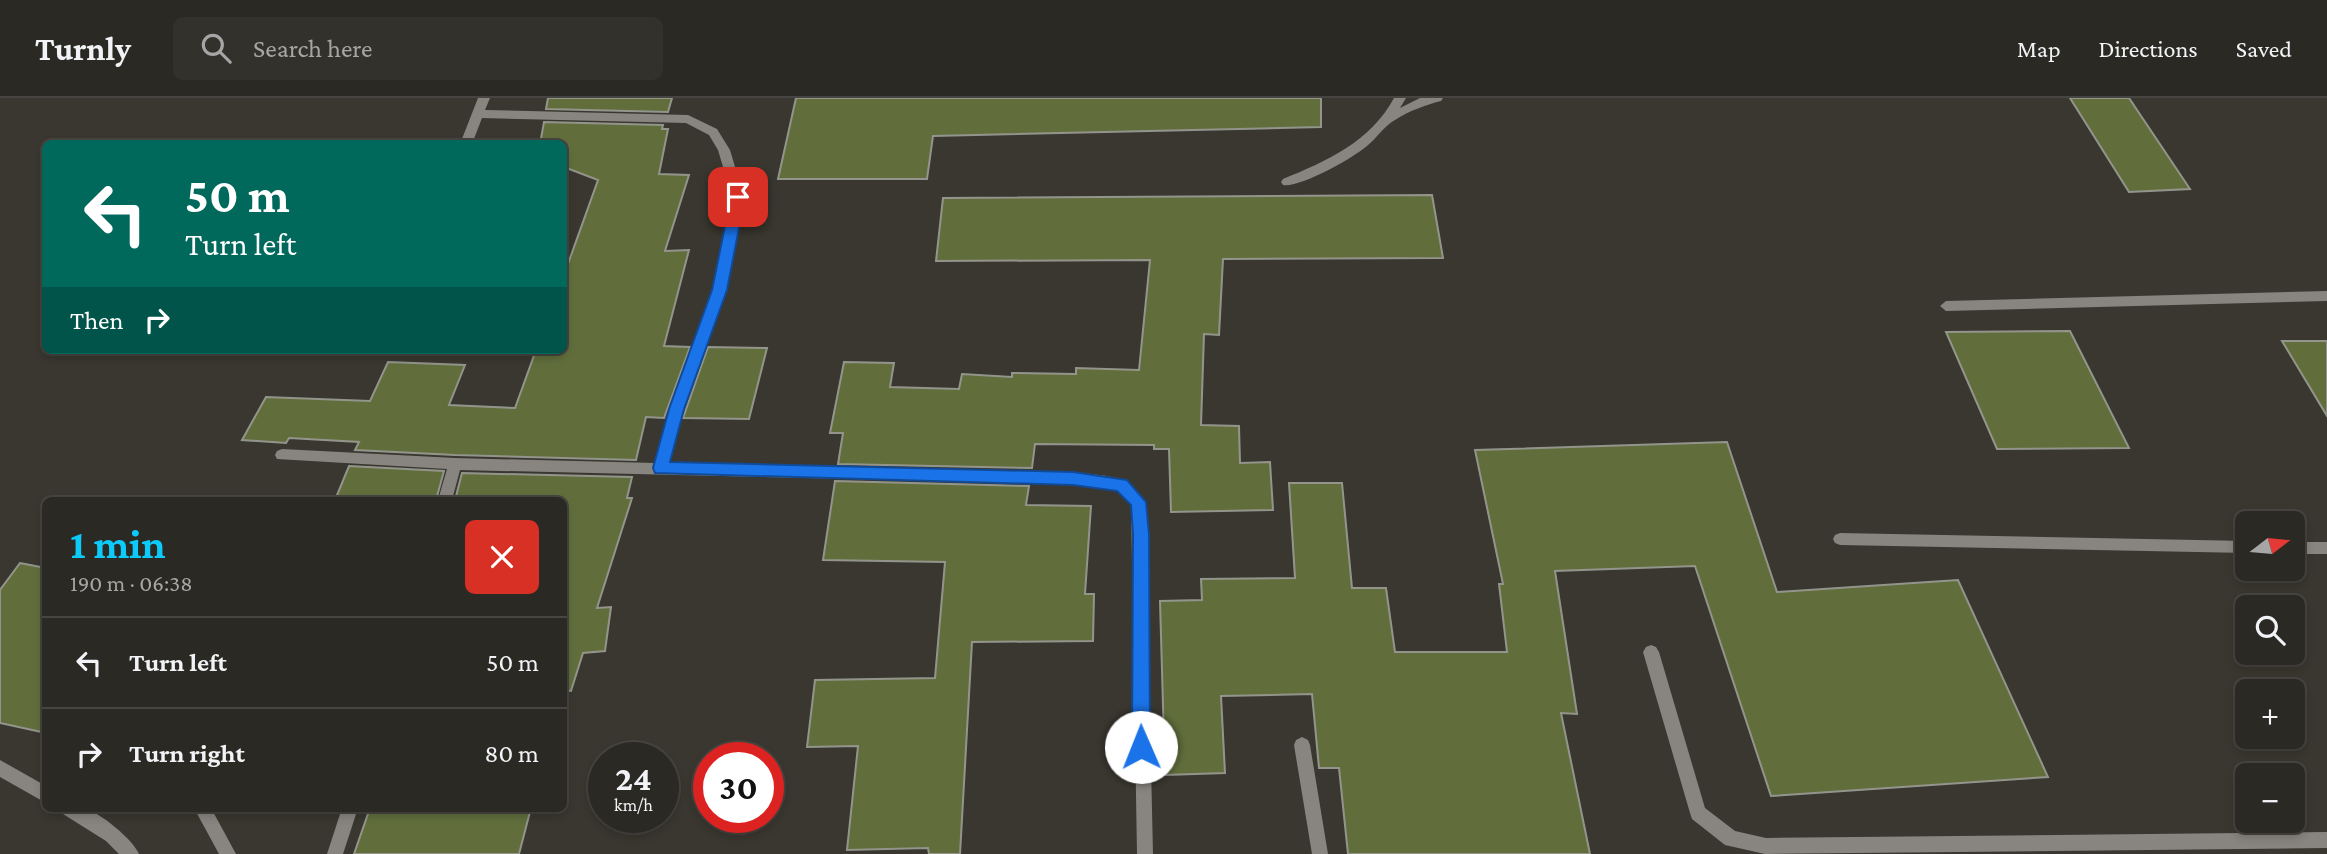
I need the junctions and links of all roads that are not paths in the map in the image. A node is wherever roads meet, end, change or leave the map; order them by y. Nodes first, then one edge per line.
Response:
1 (484, 98) edge
2 (1400, 98) edge
3 (1437, 98) edge
4 (477, 114) junction
5 (1389, 118) junction
6 (467, 140) edge
7 (1287, 182) dead end
8 (2327, 296) edge
9 (1947, 306) dead end
10 (282, 455) dead end
11 (455, 464) junction
12 (660, 468) junction
13 (446, 497) edge
14 (1840, 539) dead end
15 (2235, 547) edge
16 (2305, 548) edge
17 (2327, 548) edge
18 (1651, 652) dead end
19 (1302, 745) dead end
20 (0, 768) edge
21 (42, 792) edge
22 (75, 812) edge
23 (204, 812) edge
24 (349, 812) edge
25 (2327, 840) edge
26 (131, 854) edge
27 (228, 854) edge
28 (335, 854) edge
29 (1145, 854) edge
30 (1320, 854) edge

1 - 4 street
2 - 5 street
3 - 5 street
4 - 6 street
4 - 12 street
5 - 7 street
8 - 9 street
10 - 11 street
11 - 12 street
11 - 13 street
12 - 29 street
14 - 15 street
16 - 17 street
18 - 25 street
19 - 30 street
20 - 21 street
22 - 26 street
23 - 27 street
24 - 28 street

